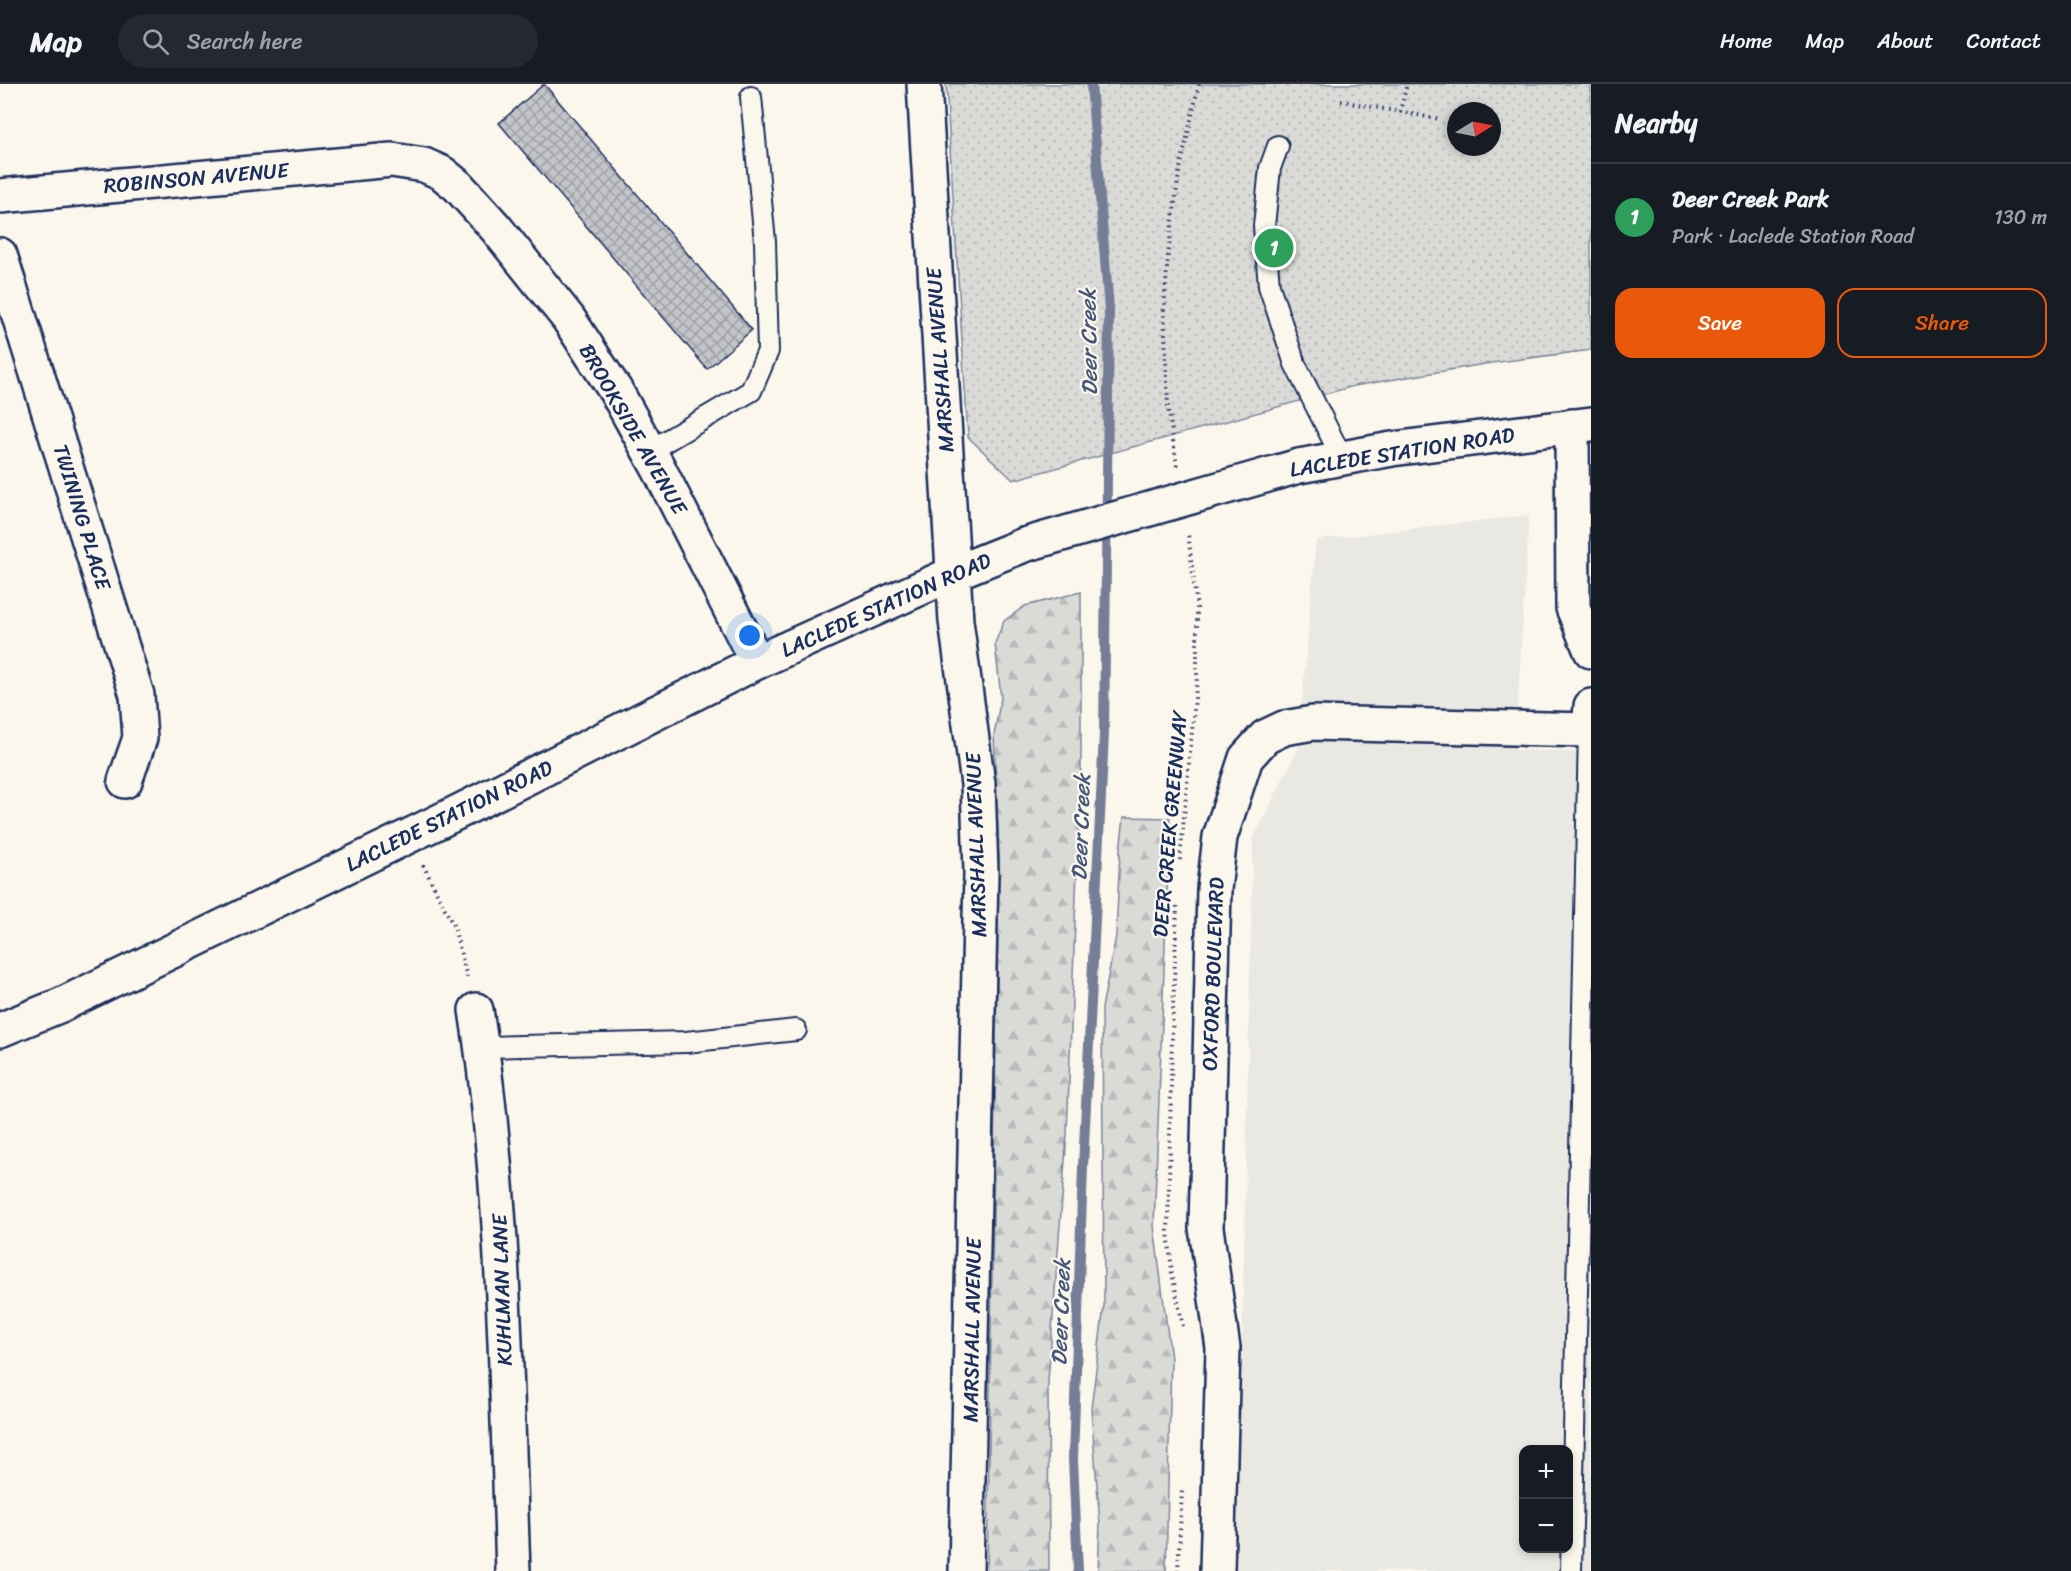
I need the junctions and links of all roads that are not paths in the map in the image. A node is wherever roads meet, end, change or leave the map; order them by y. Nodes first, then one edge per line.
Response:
1 (924, 84) edge
2 (751, 97) dead end
3 (1278, 146) dead end
4 (392, 160) joint
5 (0, 196) edge
6 (0, 255) edge
7 (1581, 425) edge
8 (649, 451) junction
9 (1342, 458) junction
10 (954, 573) junction
11 (1591, 651) edge
12 (757, 662) junction
13 (1590, 722) edge
14 (125, 781) dead end
15 (476, 1010) road end
16 (0, 1030) edge
17 (796, 1030) dead end
18 (482, 1047) junction
19 (513, 1571) edge
20 (966, 1571) edge
21 (1217, 1571) edge
22 (1571, 1571) edge

1 - 10 street, MARSHALL AVENUE
2 - 8 lane
3 - 9 lane
4 - 5 street, ROBINSON AVENUE
4 - 8 street, BROOKSIDE AVENUE
6 - 14 street, TWINING PLACE
7 - 9 street, LACLEDE STATION ROAD
7 - 11 street
8 - 12 street, BROOKSIDE AVENUE
9 - 10 street, LACLEDE STATION ROAD, bridge
10 - 12 street, LACLEDE STATION ROAD
10 - 20 street, MARSHALL AVENUE
12 - 16 street, LACLEDE STATION ROAD
13 - 21 street, OXFORD BOULEVARD
13 - 22 lane
15 - 18 street, KUHLMAN LANE
17 - 18 lane
18 - 19 street, KUHLMAN LANE

